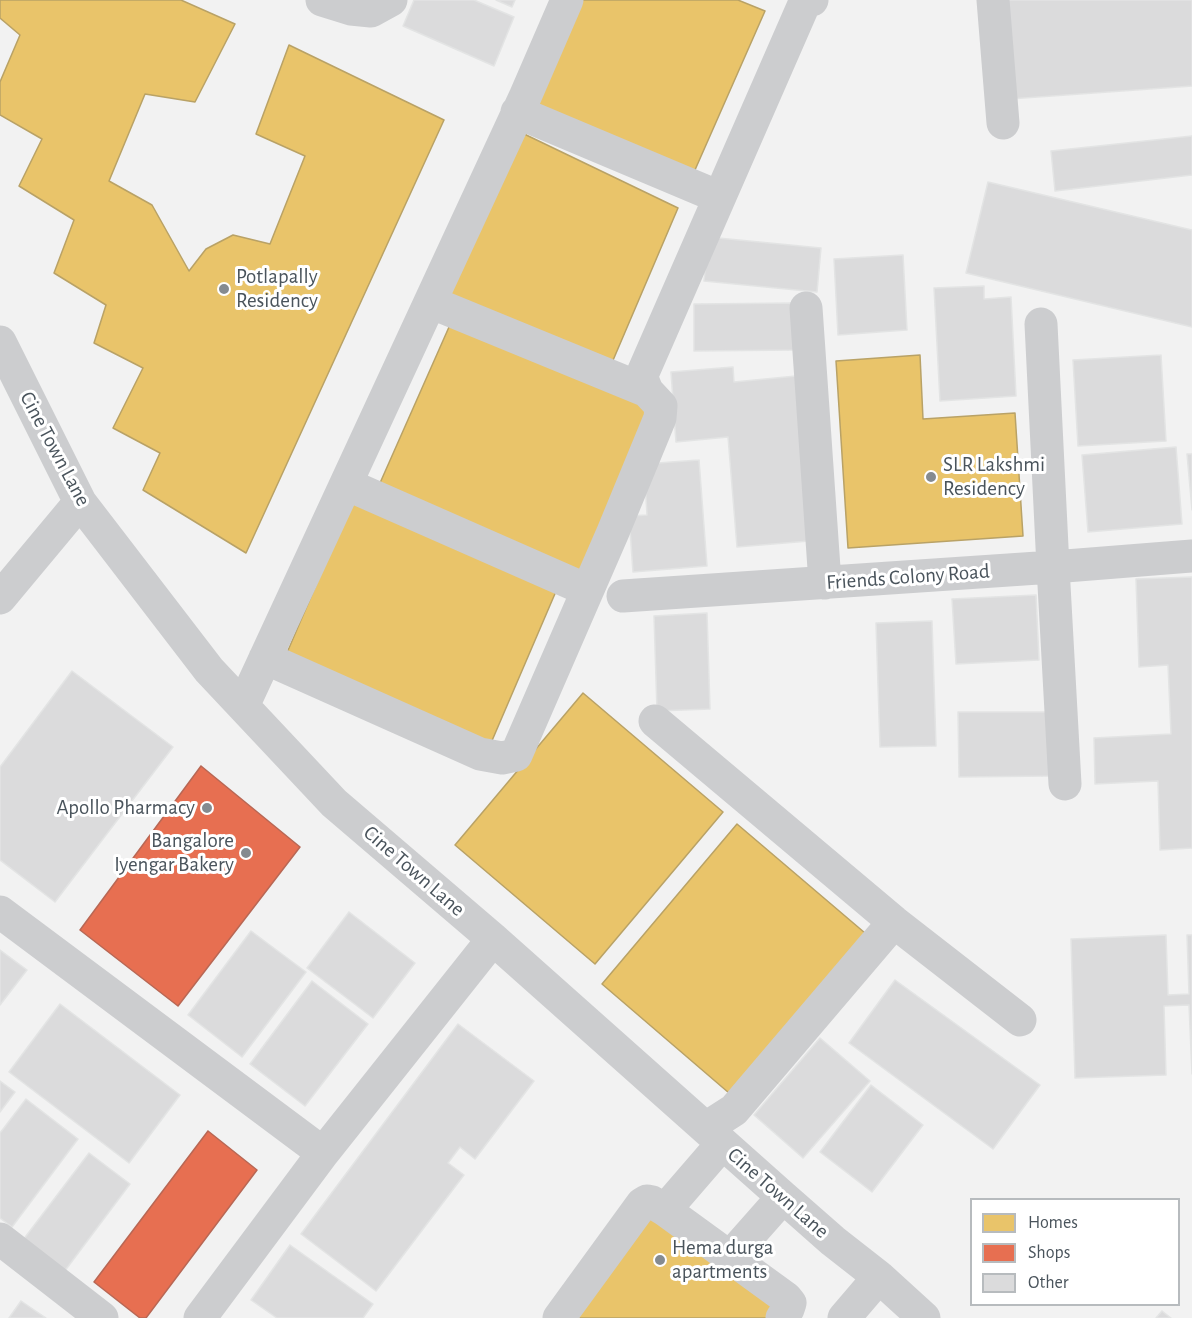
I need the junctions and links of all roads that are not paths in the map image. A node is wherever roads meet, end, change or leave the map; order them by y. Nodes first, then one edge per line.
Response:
1 (322, 0) edge
2 (391, 0) edge
3 (567, 0) edge
4 (993, 0) edge
5 (806, 1) edge
6 (518, 112) junction
7 (1003, 123) dead end
8 (719, 197) junction
9 (430, 302) junction
10 (806, 308) dead end
11 (1041, 324) dead end
12 (0, 342) edge
13 (647, 391) junction
14 (346, 484) junction
15 (80, 502) junction
16 (1192, 556) edge
17 (1053, 567) junction
18 (825, 583) junction
19 (588, 590) junction
20 (623, 596) dead end
21 (0, 598) edge
22 (265, 658) junction
23 (243, 706) junction
24 (656, 721) dead end
25 (1065, 784) dead end
26 (0, 912) edge
27 (894, 922) junction
28 (493, 939) junction
29 (1020, 1020) dead end
30 (714, 1136) junction
31 (323, 1154) junction
32 (783, 1197) junction
33 (665, 1210) junction
34 (0, 1239) edge
35 (730, 1257) junction
36 (879, 1277) junction
37 (102, 1318) edge
38 (200, 1318) edge
39 (559, 1318) edge
40 (782, 1318) edge
41 (844, 1318) edge
42 (924, 1318) edge

1 - 2 street
3 - 6 street
4 - 7 street
5 - 8 street
6 - 8 street
6 - 9 street
8 - 13 street
9 - 13 street
9 - 14 street
10 - 18 street
11 - 17 street
12 - 15 street, Cine Town Lane
13 - 19 street
14 - 19 street
14 - 22 street
15 - 21 street
15 - 23 street, Cine Town Lane
16 - 17 street, Friends Colony Road
17 - 18 street, Friends Colony Road
17 - 25 street
18 - 20 street, Friends Colony Road
19 - 22 street
22 - 23 street
23 - 28 street, Cine Town Lane
24 - 27 street
26 - 31 street
27 - 29 street
27 - 30 street
28 - 30 street, Cine Town Lane
28 - 31 street
30 - 32 street, Cine Town Lane
30 - 33 street
31 - 38 street
32 - 35 street
32 - 36 street, Cine Town Lane
33 - 35 street
33 - 39 street
34 - 37 street
35 - 40 street
36 - 41 street
36 - 42 street, Cine Town Lane

